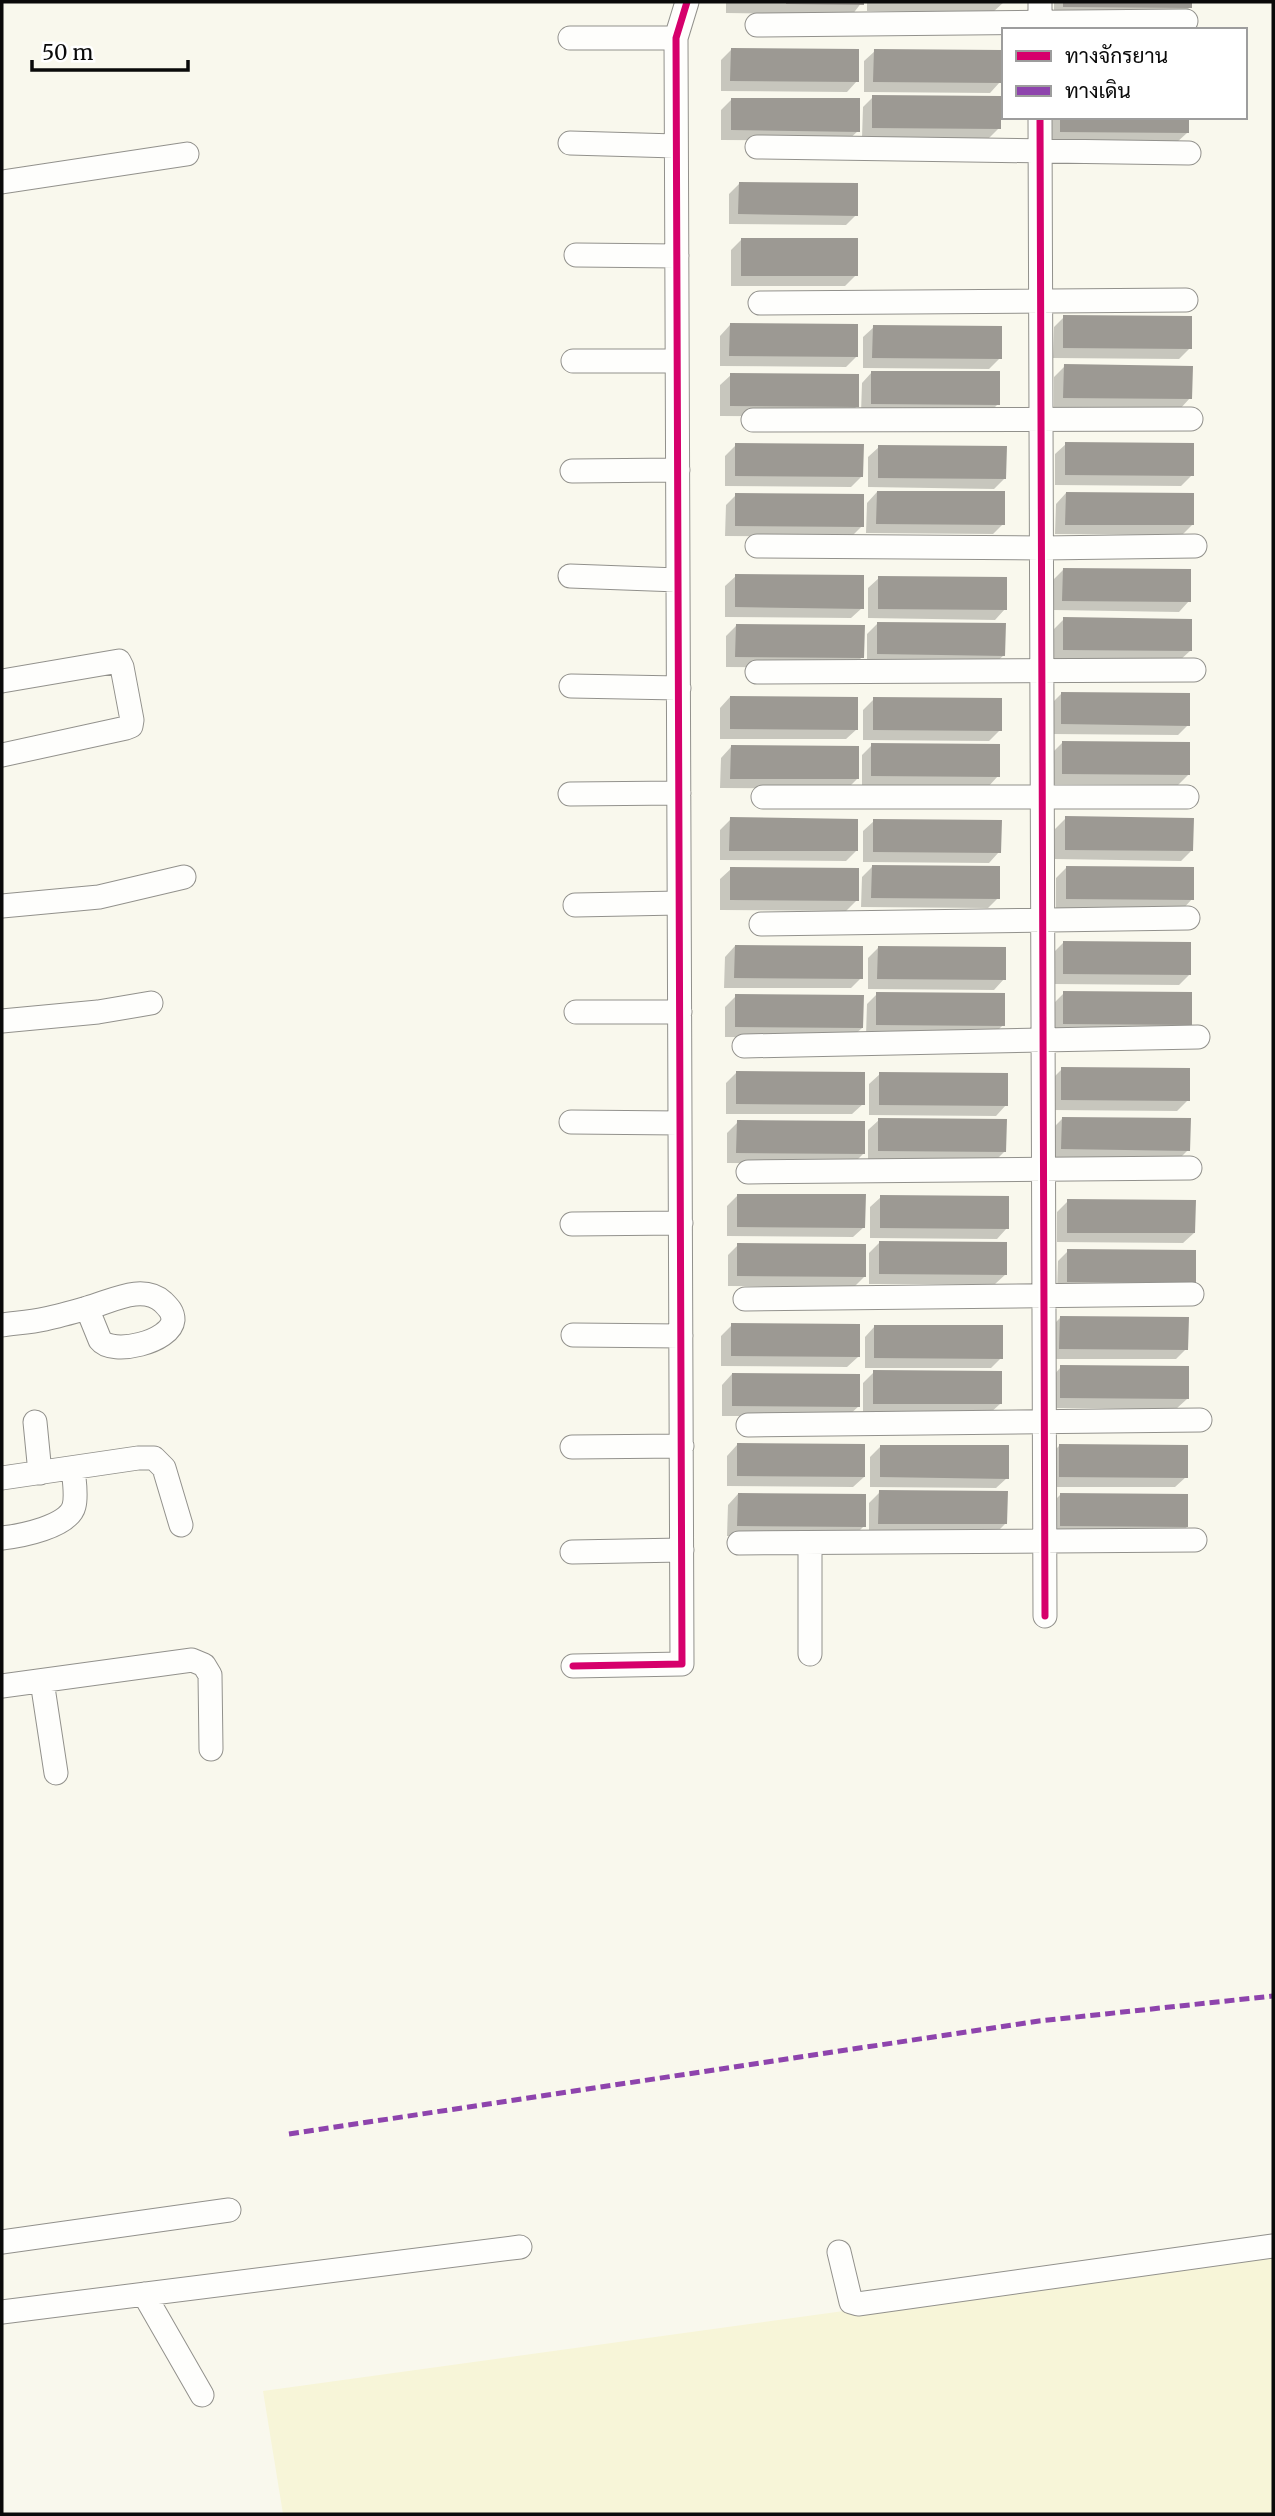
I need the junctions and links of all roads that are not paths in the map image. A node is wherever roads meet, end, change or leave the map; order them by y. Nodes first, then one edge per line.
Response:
1 (687, 2) edge
2 (1040, 18) edge
3 (1186, 21) dead end
4 (757, 25) dead end
5 (570, 38) dead end
6 (676, 38) junction
7 (1041, 119) edge
8 (570, 143) dead end
9 (676, 146) junction
10 (757, 147) dead end
11 (1041, 152) junction
12 (1189, 153) dead end
13 (187, 154) dead end
14 (2, 182) edge
15 (576, 255) dead end
16 (677, 256) junction
17 (1041, 300) junction
18 (1186, 300) dead end
19 (760, 303) dead end
20 (573, 361) dead end
21 (677, 361) junction
22 (1041, 419) junction
23 (1191, 419) dead end
24 (753, 420) dead end
25 (572, 471) dead end
26 (678, 471) junction
27 (757, 546) dead end
28 (1195, 546) dead end
29 (1042, 548) junction
30 (570, 576) dead end
31 (678, 580) junction
32 (1194, 670) dead end
33 (1042, 671) junction
34 (757, 672) dead end
35 (2, 681) edge
36 (570, 686) dead end
37 (679, 688) junction
38 (2, 755) edge
39 (679, 793) junction
40 (570, 794) dead end
41 (763, 797) dead end
42 (1187, 797) dead end
43 (1042, 799) junction
44 (184, 877) dead end
45 (680, 903) junction
46 (575, 905) dead end
47 (2, 906) edge
48 (1188, 918) dead end
49 (1043, 920) junction
50 (761, 924) dead end
51 (151, 1003) dead end
52 (576, 1012) dead end
53 (680, 1012) junction
54 (2, 1021) edge
55 (1198, 1037) dead end
56 (1043, 1040) junction
57 (744, 1046) dead end
58 (571, 1122) dead end
59 (680, 1123) junction
60 (1190, 1168) dead end
61 (1044, 1169) junction
62 (748, 1172) dead end
63 (681, 1223) junction
64 (572, 1224) dead end
65 (1192, 1294) dead end
66 (1044, 1295) junction
67 (745, 1299) dead end
68 (87, 1308) dead end
69 (2, 1325) edge
70 (573, 1335) dead end
71 (681, 1336) junction
72 (1200, 1420) dead end
73 (35, 1422) dead end
74 (1045, 1422) junction
75 (748, 1424) dead end
76 (682, 1446) junction
77 (572, 1447) dead end
78 (73, 1468) junction
79 (40, 1473) junction
80 (2, 1478) edge
81 (181, 1525) dead end
82 (2, 1538) edge
83 (1195, 1540) dead end
84 (1045, 1541) junction
85 (739, 1543) dead end
86 (810, 1543) junction
87 (682, 1550) junction
88 (572, 1552) dead end
89 (1045, 1616) dead end
90 (810, 1654) dead end
91 (573, 1666) dead end
92 (41, 1681) junction
93 (2, 1686) edge
94 (211, 1749) dead end
95 (56, 1773) dead end
96 (229, 2210) dead end
97 (2, 2242) edge
98 (1273, 2246) edge
99 (520, 2247) dead end
100 (839, 2252) dead end
101 (144, 2294) junction
102 (2, 2312) edge
103 (202, 2395) dead end

1 - 6 street
2 - 3 street
2 - 4 street
5 - 6 street
6 - 9 street
7 - 11 street
8 - 9 street
9 - 16 street
10 - 11 street
11 - 12 street
11 - 17 street
13 - 14 street
15 - 16 street
16 - 21 street
17 - 18 street
17 - 19 street
17 - 22 street
20 - 21 street
21 - 26 street
22 - 23 street
22 - 24 street
22 - 29 street
25 - 26 street
26 - 31 street
27 - 29 street
28 - 29 street
29 - 33 street
30 - 31 street
31 - 37 street
32 - 33 street
33 - 34 street
33 - 43 street
35 - 38 street
36 - 37 street
37 - 39 street
39 - 40 street
39 - 45 street
41 - 43 street
42 - 43 street
43 - 49 street
44 - 47 street
45 - 46 street
45 - 53 street
48 - 49 street
49 - 50 street
49 - 56 street
51 - 54 street
52 - 53 street
53 - 59 street
55 - 56 street
56 - 57 street
56 - 61 street
58 - 59 street
59 - 63 street
60 - 61 street
61 - 62 street
61 - 66 street
63 - 64 street
63 - 71 street
65 - 66 street
66 - 67 street
66 - 74 street
68 - 69 street
70 - 71 street
71 - 76 street
72 - 74 street
73 - 79 street
74 - 75 street
74 - 84 street
76 - 77 street
76 - 87 street
78 - 79 street
78 - 81 street
78 - 82 street
79 - 80 street
83 - 84 street
84 - 86 street
84 - 89 street
85 - 86 street
86 - 90 street
87 - 88 street
87 - 91 street
92 - 93 street
92 - 94 street
92 - 95 street
96 - 97 street
98 - 100 street
99 - 101 street
101 - 102 street
101 - 103 street

